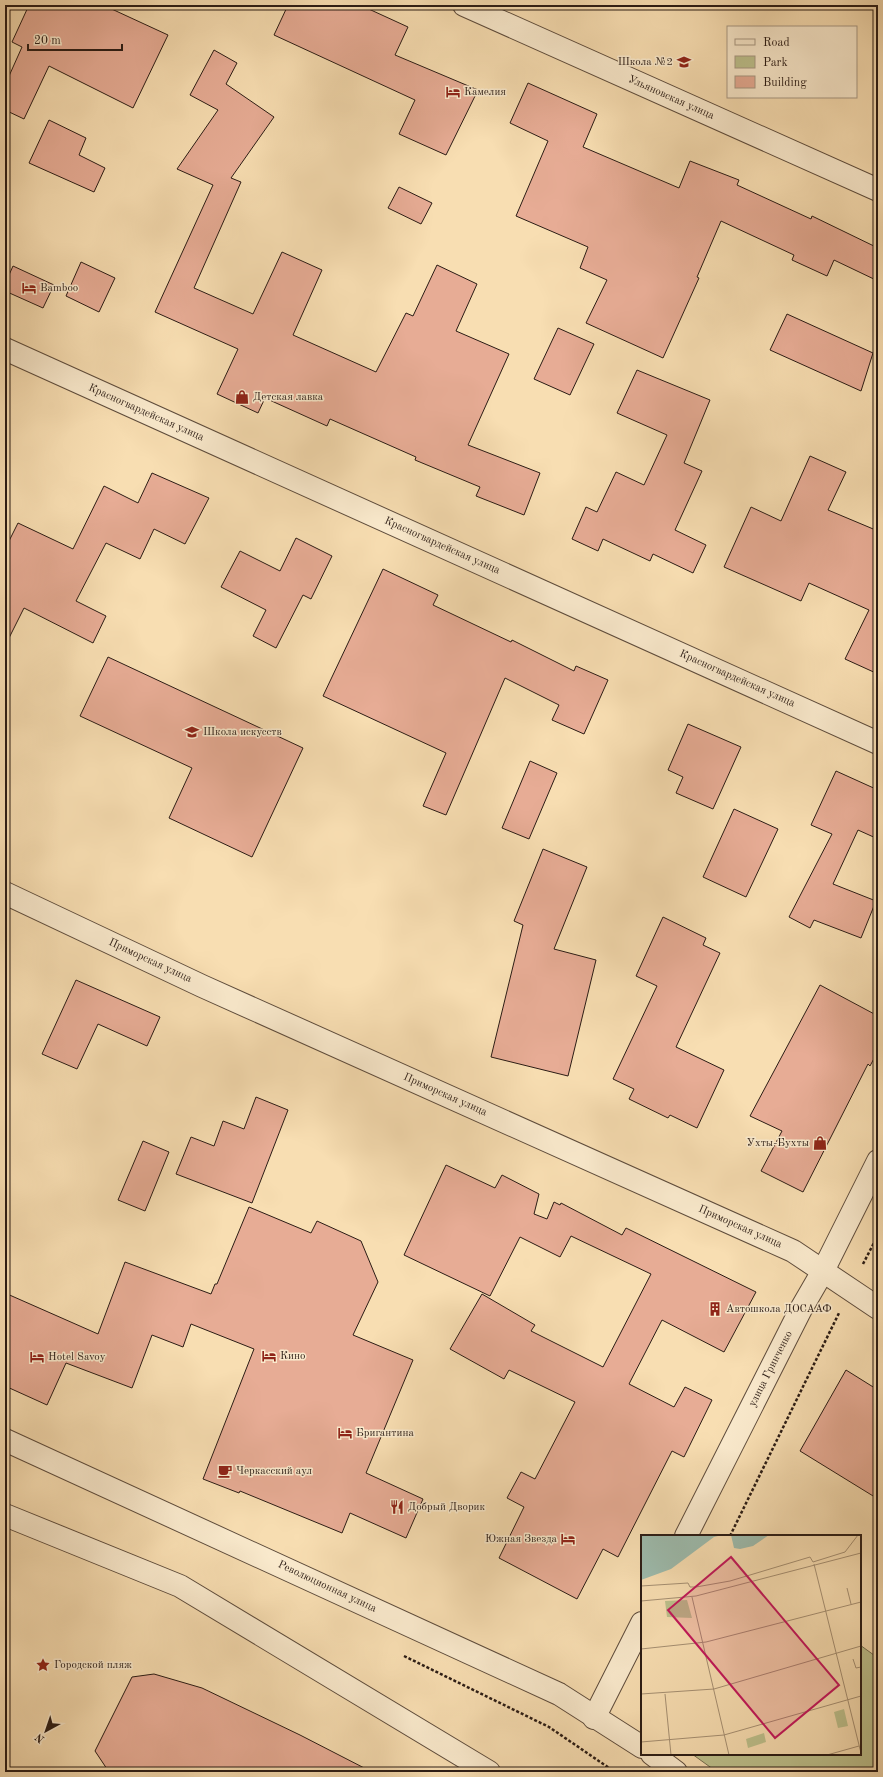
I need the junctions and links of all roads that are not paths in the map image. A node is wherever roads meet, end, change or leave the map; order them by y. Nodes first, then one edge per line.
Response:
1 (464, 5) edge
2 (878, 190) edge
3 (5, 349) edge
4 (878, 743) edge
5 (5, 893) edge
6 (878, 1161) edge
7 (824, 1271) junction
8 (878, 1308) edge
9 (5, 1440) edge
10 (5, 1515) edge
11 (687, 1535) edge
12 (641, 1625) edge
13 (594, 1718) junction
14 (641, 1746) edge
15 (653, 1755) edge
16 (489, 1772) edge
17 (676, 1772) edge

1 - 2 street, Ульяновская улица
3 - 4 street, Красногвардейская улица
5 - 7 street, Приморская улица
6 - 7 street, улица Гринченко
7 - 8 street, Приморская улица
7 - 11 street, улица Гринченко
9 - 13 street, Революционная улица
10 - 16 street
12 - 13 street
13 - 14 street, Революционная улица
15 - 17 street

